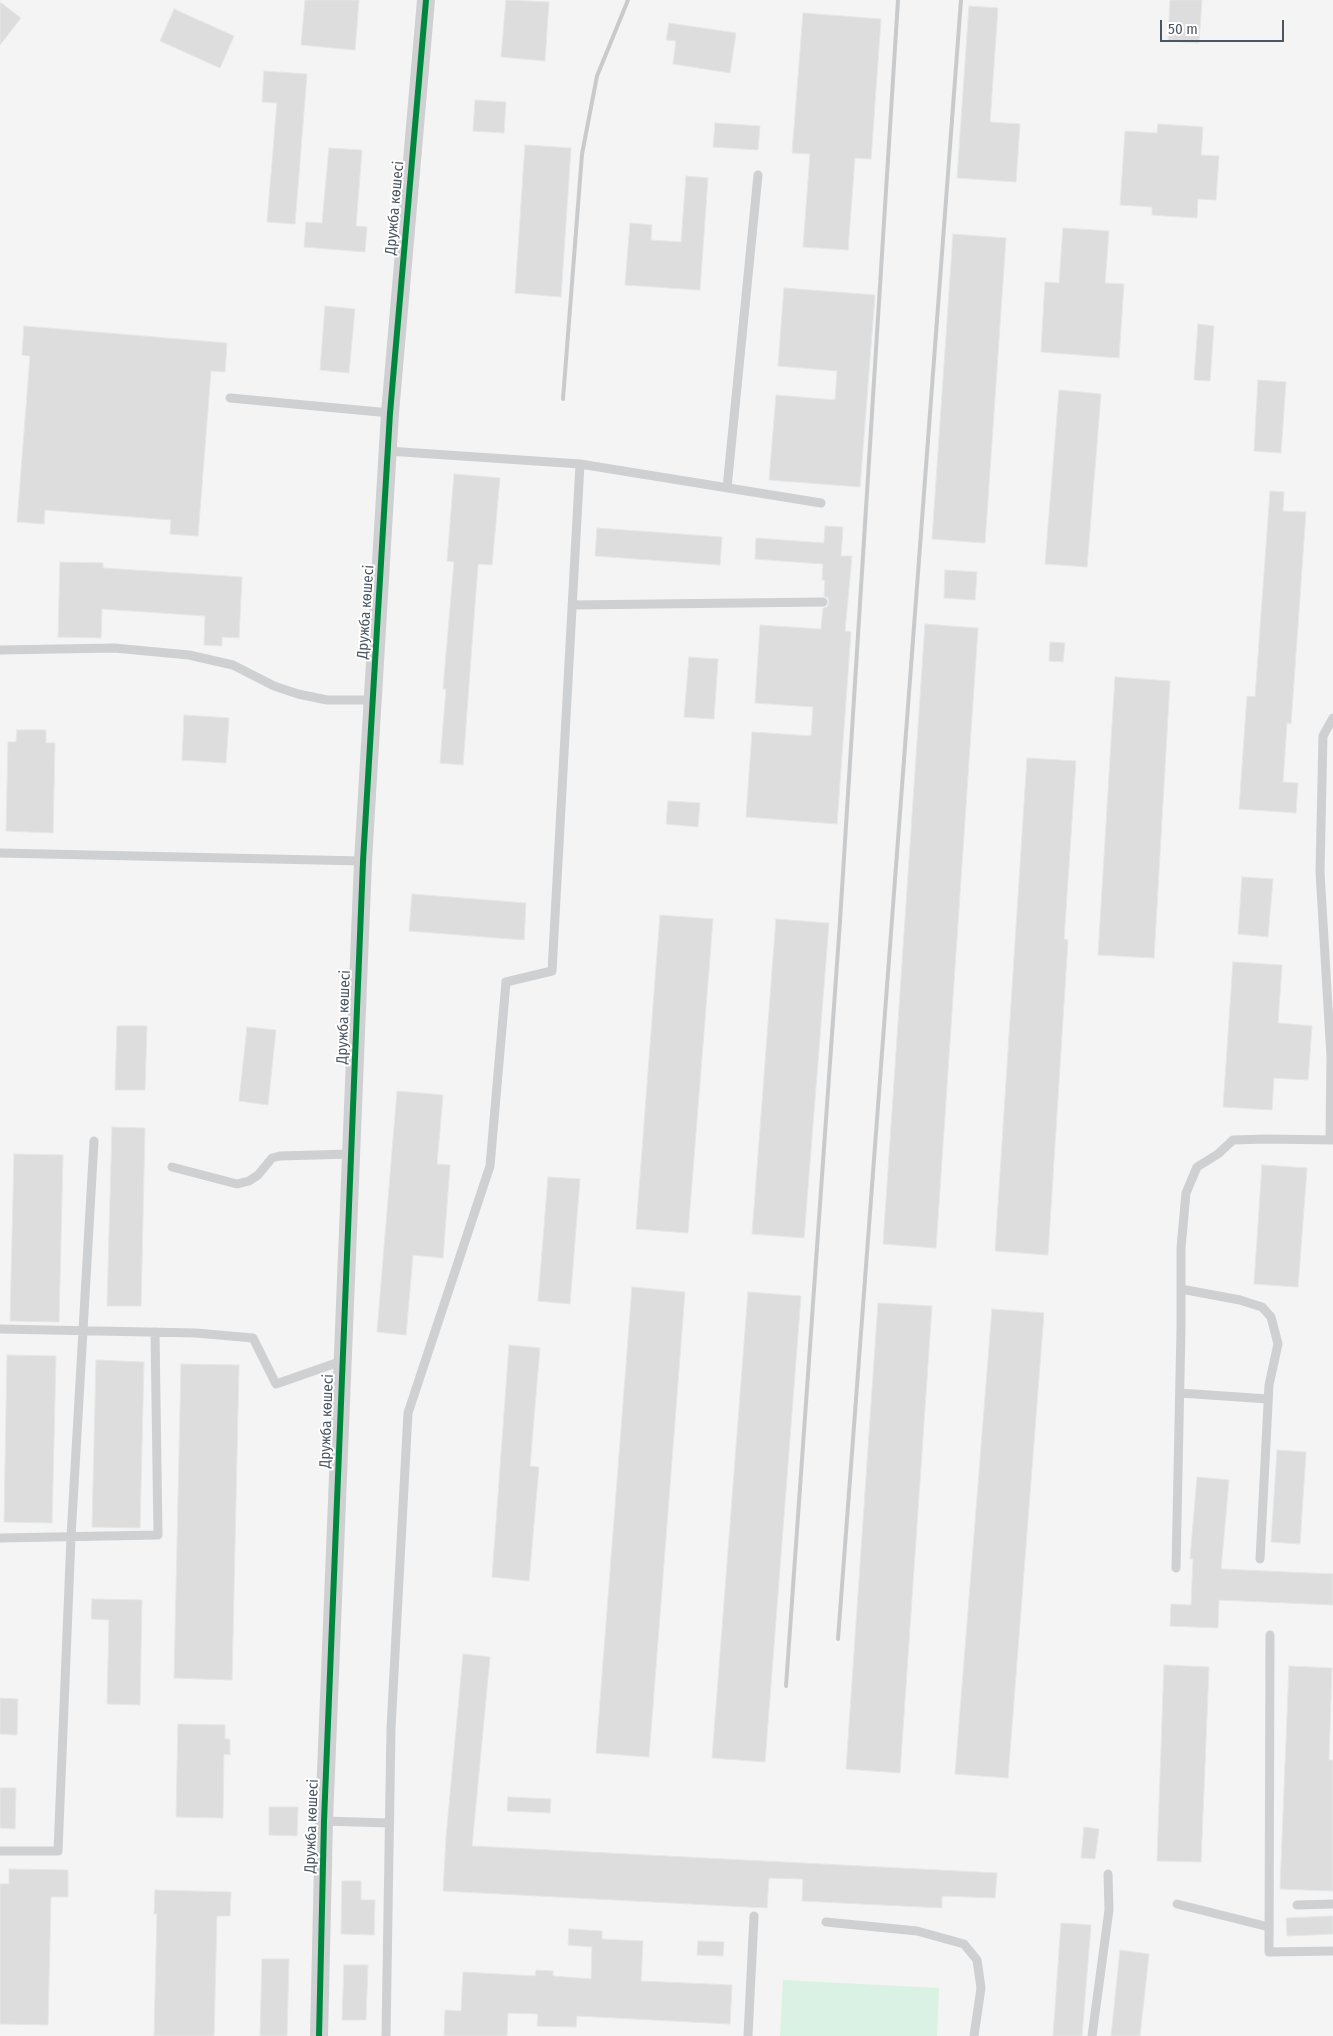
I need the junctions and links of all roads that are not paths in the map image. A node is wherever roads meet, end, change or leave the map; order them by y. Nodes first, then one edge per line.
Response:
1 (426, 0) edge
2 (758, 175) dead end
3 (230, 398) dead end
4 (390, 413) junction
5 (388, 451) junction
6 (580, 464) junction
7 (727, 488) junction
8 (821, 503) dead end
9 (823, 602) dead end
10 (572, 605) junction
11 (0, 650) edge
12 (373, 700) junction
13 (1333, 718) edge
14 (0, 853) edge
15 (363, 861) junction
16 (1331, 1140) edge
17 (94, 1141) dead end
18 (351, 1154) junction
19 (172, 1167) dead end
20 (1181, 1289) junction
21 (0, 1329) edge
22 (83, 1331) junction
23 (154, 1332) junction
24 (342, 1361) junction
25 (1180, 1393) junction
26 (1268, 1399) junction
27 (71, 1537) junction
28 (0, 1538) edge
29 (1260, 1559) dead end
30 (1176, 1568) dead end
31 (1270, 1635) dead end
32 (324, 1821) junction
33 (389, 1823) junction
34 (0, 1851) edge
35 (1108, 1874) dead end
36 (1177, 1904) dead end
37 (1333, 1904) edge
38 (1297, 1905) dead end
39 (754, 1916) dead end
40 (826, 1922) dead end
41 (1269, 1927) junction
42 (1333, 1951) edge
43 (319, 2036) edge
44 (386, 2036) edge
45 (748, 2036) edge
46 (974, 2036) edge
47 (1092, 2036) edge

1 - 4 street, Дружба көшесі
2 - 7 lane
3 - 4 lane
4 - 5 street, Дружба көшесі
5 - 6 lane
5 - 12 street, Дружба көшесі
6 - 7 lane
6 - 10 lane
7 - 8 lane
9 - 10 lane
10 - 33 lane
11 - 12 lane
12 - 15 street, Дружба көшесі
13 - 16 lane
14 - 15 lane
15 - 18 street, Дружба көшесі
16 - 20 lane
17 - 22 lane
18 - 19 lane
18 - 24 street, Дружба көшесі
20 - 25 lane
20 - 26 lane
21 - 22 lane
22 - 23 lane
22 - 27 lane
23 - 24 lane
23 - 27 lane
24 - 32 street, Дружба көшесі
25 - 26 lane
25 - 30 lane
26 - 29 lane
27 - 28 lane
27 - 34 lane
31 - 41 lane
32 - 33 lane
32 - 43 street, Дружба көшесі
33 - 44 lane
35 - 47 lane
36 - 41 lane
37 - 38 lane
39 - 45 lane
40 - 46 lane
41 - 42 lane

